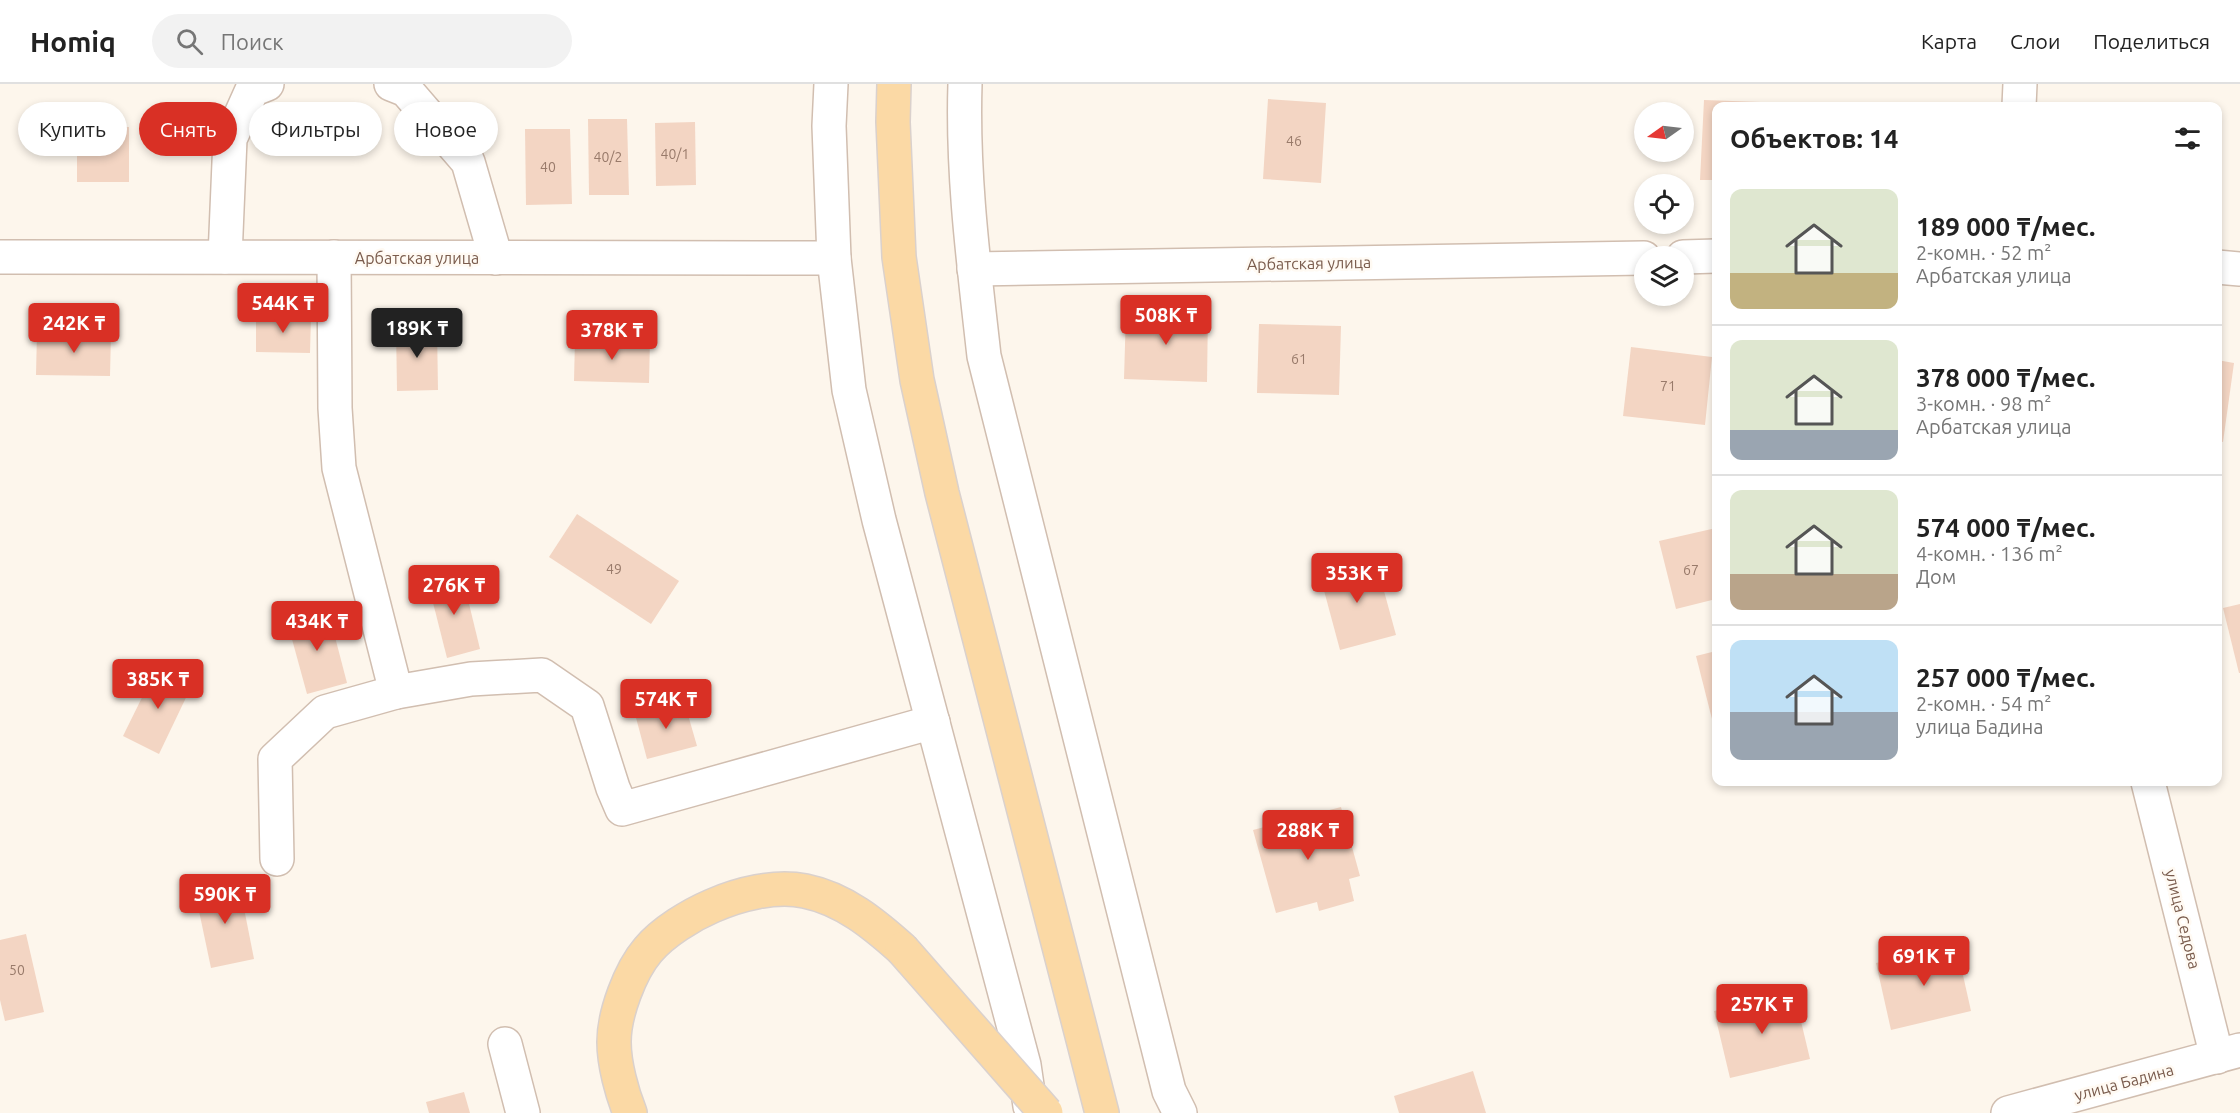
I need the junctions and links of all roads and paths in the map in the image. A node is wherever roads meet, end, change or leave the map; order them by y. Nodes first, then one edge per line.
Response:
1 (267, 84) edge
2 (391, 84) edge
3 (831, 84) edge
4 (894, 84) edge
5 (965, 84) edge
6 (2020, 84) edge
7 (2019, 102) edge
8 (1712, 256) edge
9 (0, 257) edge
10 (225, 257) junction
11 (334, 257) junction
12 (1694, 257) edge
13 (496, 258) junction
14 (834, 258) junction
15 (1634, 258) edge
16 (2222, 267) edge
17 (2240, 268) edge
18 (974, 269) junction
19 (396, 692) junction
20 (933, 722) junction
21 (2149, 786) edge
22 (277, 859) dead end
23 (505, 1044) dead end
24 (2229, 1053) edge
25 (524, 1113) edge
26 (630, 1113) edge
27 (1031, 1113) edge
28 (1046, 1113) edge
29 (1102, 1113) edge
30 (1180, 1113) edge
31 (2008, 1113) edge

1 - 10 street
2 - 13 street
3 - 14 street
4 - 29 main road
5 - 18 street
6 - 7 street
8 - 12 street
9 - 10 street, Арбатская улица
10 - 11 street, Арбатская улица
11 - 13 street, Арбатская улица
11 - 19 street
13 - 14 street, Арбатская улица
14 - 20 street
15 - 18 street, Арбатская улица
16 - 17 street
18 - 30 street
19 - 20 street
19 - 22 street
20 - 27 street
21 - 24 street, улица Седова
23 - 25 street
24 - 31 street, улица Бадина
26 - 28 main road, bridge

